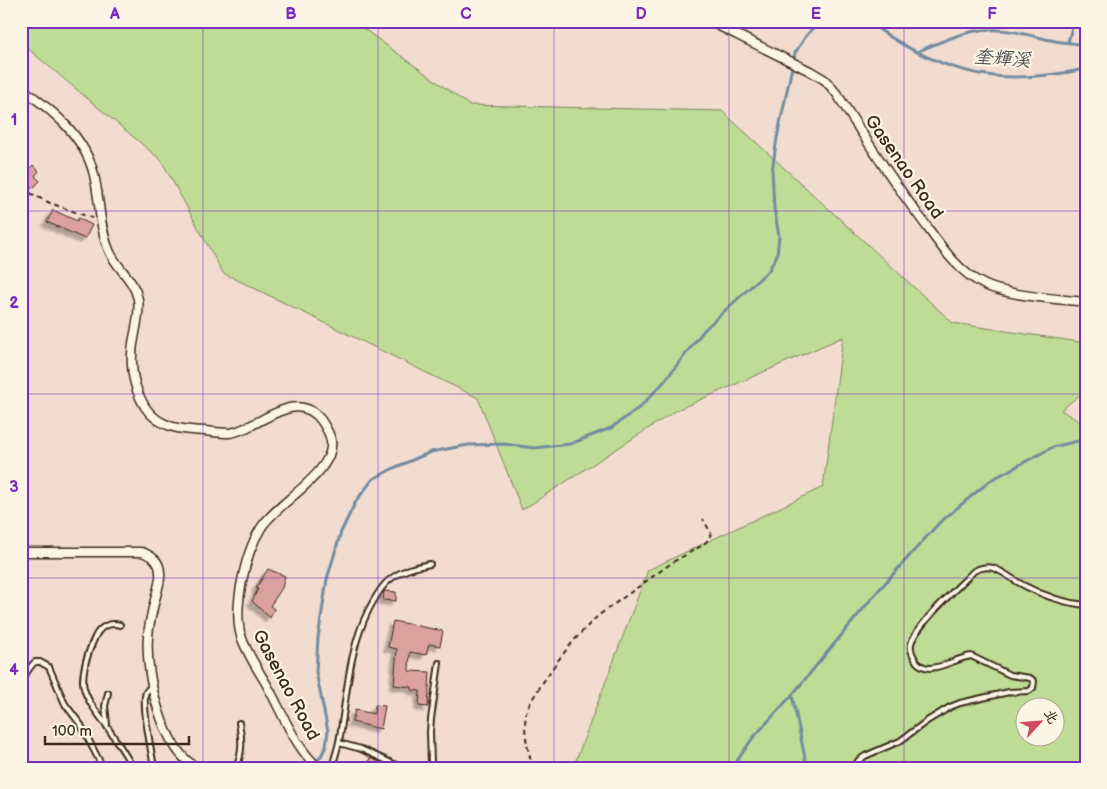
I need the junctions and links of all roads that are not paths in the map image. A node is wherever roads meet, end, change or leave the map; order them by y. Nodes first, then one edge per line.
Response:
1 (709, 21) edge
2 (21, 88) edge
3 (1086, 302) edge
4 (21, 552) edge
5 (430, 564) dead end
6 (1086, 606) edge
7 (120, 625) dead end
8 (439, 663) dead end
9 (21, 680) edge
10 (151, 686) junction
11 (108, 693) dead end
12 (239, 723) dead end
13 (107, 727) junction
14 (339, 743) junction
15 (397, 767) edge
16 (103, 768) edge
17 (132, 768) edge
18 (154, 768) edge
19 (198, 768) edge
20 (236, 768) edge
21 (319, 768) edge
22 (332, 768) edge
23 (407, 768) edge
24 (428, 768) edge
25 (854, 768) edge

1 - 3 street, Gasenao Road
2 - 21 street, Gasenao Road
4 - 10 street
5 - 14 lane
6 - 25 lane
7 - 13 lane
8 - 24 lane
9 - 16 lane
10 - 18 lane
10 - 19 street
11 - 13 lane
12 - 20 lane
13 - 17 lane
14 - 15 lane
14 - 22 lane
15 - 23 lane

